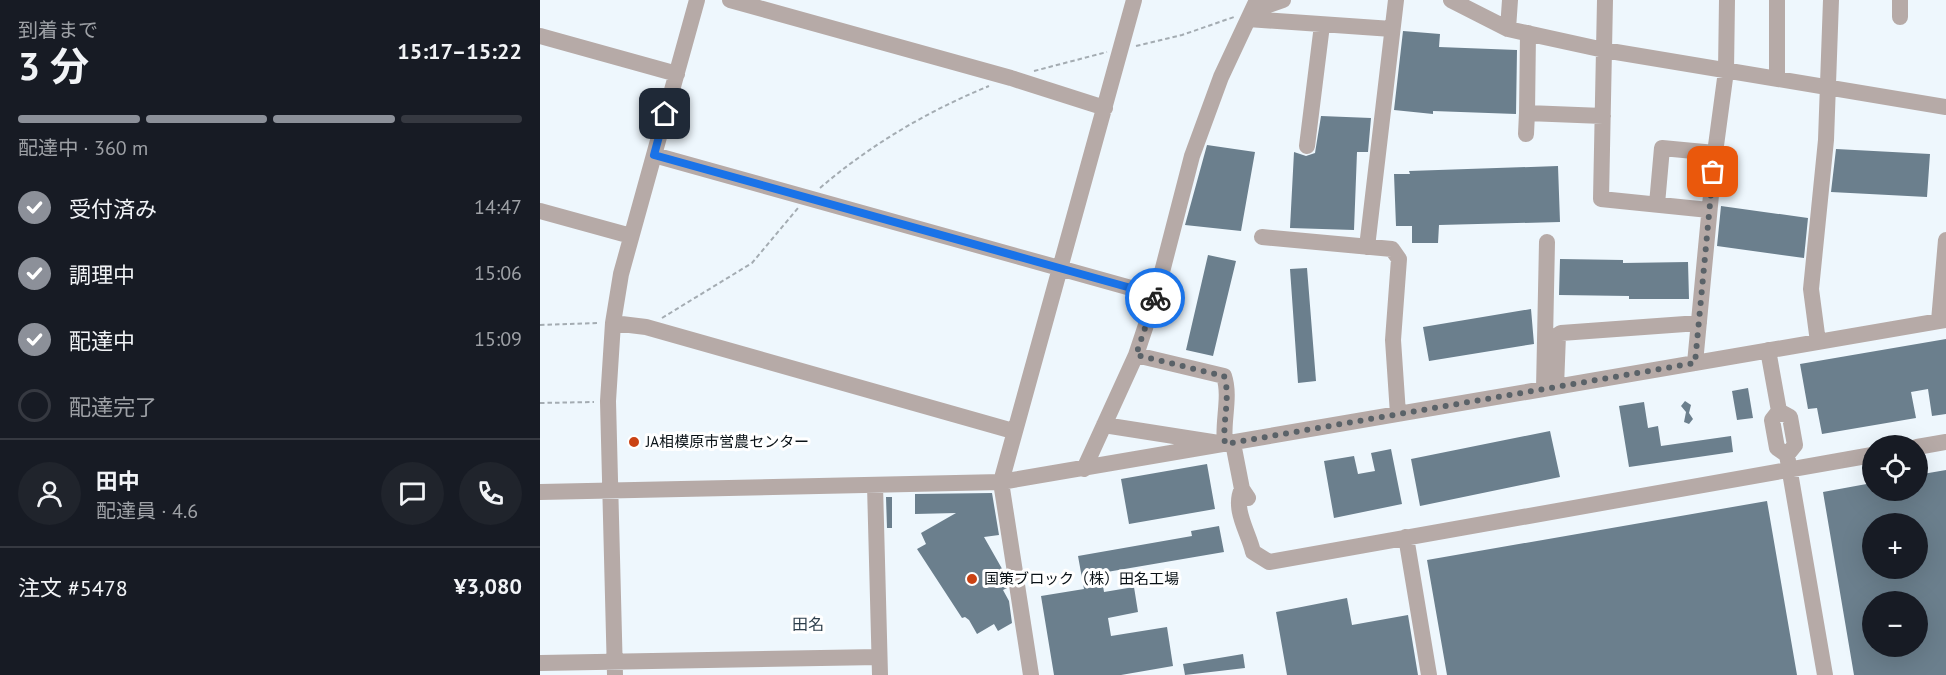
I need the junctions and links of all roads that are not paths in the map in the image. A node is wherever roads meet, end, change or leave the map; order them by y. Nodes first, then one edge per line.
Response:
1 (697, 0) edge
2 (730, 0) edge
3 (1134, 0) edge
4 (1283, 0) edge
5 (1396, 0) edge
6 (1451, 0) edge
7 (1510, 0) edge
8 (1605, 0) edge
9 (1727, 0) edge
10 (1777, 0) edge
11 (1831, 0) edge
12 (1900, 0) edge
13 (1252, 10) edge
14 (1900, 17) dead end
15 (1322, 25) junction
16 (1392, 29) junction
17 (1508, 29) junction
18 (1528, 33) junction
19 (540, 36) edge
20 (1604, 50) junction
21 (1726, 71) junction
22 (676, 74) junction
23 (1777, 79) junction
24 (1829, 88) junction
25 (1946, 106) edge
26 (1105, 108) junction
27 (1527, 113) junction
28 (1603, 116) junction
29 (1526, 134) dead end
30 (1307, 146) dead end
31 (1715, 153) junction
32 (654, 155) junction
33 (1657, 204) junction
34 (1709, 210) junction
35 (540, 211) edge
36 (631, 236) junction
37 (1262, 237) dead end
38 (1946, 240) edge
39 (1546, 242) dead end
40 (1366, 247) junction
41 (1060, 270) junction
42 (1156, 295) junction
43 (1942, 320) edge
44 (613, 323) junction
45 (1699, 323) junction
46 (1818, 342) junction
47 (1768, 350) junction
48 (1136, 355) junction
49 (1695, 363) junction
50 (1550, 388) junction
51 (1398, 414) junction
52 (1104, 425) junction
53 (1013, 431) junction
54 (1946, 442) edge
55 (1229, 443) junction
56 (1928, 445) edge
57 (1862, 456) edge
58 (1788, 462) junction
59 (1084, 469) junction
60 (1001, 482) junction
61 (875, 485) junction
62 (610, 490) junction
63 (540, 492) edge
64 (1406, 537) junction
65 (879, 657) junction
66 (540, 663) edge
67 (615, 668) edge
68 (880, 675) edge
69 (1030, 675) edge
70 (1429, 675) edge
71 (1825, 675) edge

1 - 22 street
2 - 26 street
3 - 26 street
4 - 13 street
5 - 16 street
6 - 17 street
7 - 17 street
8 - 20 street
9 - 21 street
10 - 23 street
11 - 24 street
12 - 14 street
13 - 15 street
13 - 42 street
15 - 16 street
15 - 30 street
16 - 40 street
17 - 18 street
18 - 20 street
18 - 27 street
19 - 22 street
20 - 21 street
20 - 28 street
21 - 23 street
21 - 31 street
22 - 32 street
23 - 24 street
24 - 25 street
24 - 46 street
26 - 41 street
27 - 28 street
27 - 29 street
28 - 33 street
31 - 33 street
31 - 34 street
32 - 36 street
32 - 41 street
33 - 34 street
34 - 45 street
35 - 36 street
36 - 44 street
37 - 40 street
38 - 43 street
39 - 50 street
40 - 51 street
41 - 42 street
41 - 53 street
42 - 48 street
43 - 46 street
44 - 53 street
44 - 62 street
45 - 49 street
45 - 50 street
46 - 47 street
47 - 49 street
47 - 58 street
48 - 52 street
48 - 55 street
49 - 50 street
50 - 51 street
51 - 55 street
52 - 55 street
52 - 59 street
53 - 60 street
54 - 56 street
55 - 59 street
55 - 64 street
57 - 58 street
58 - 64 street
58 - 71 street
59 - 60 street
60 - 61 street
60 - 69 street
61 - 62 street
61 - 65 street
62 - 63 street
62 - 67 street
64 - 70 street
65 - 67 street
65 - 68 street
66 - 67 street

